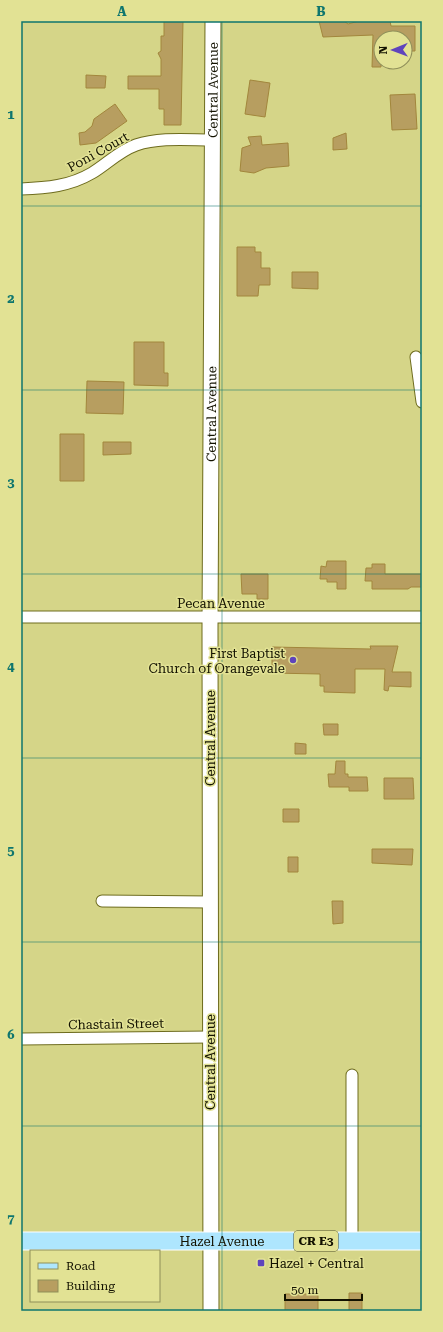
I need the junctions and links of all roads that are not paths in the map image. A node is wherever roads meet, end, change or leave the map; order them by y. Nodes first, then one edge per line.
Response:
1 (213, 21) edge
2 (213, 140) junction
3 (21, 189) edge
4 (416, 357) dead end
5 (422, 402) edge
6 (21, 617) edge
7 (211, 617) junction
8 (422, 617) edge
9 (102, 901) dead end
10 (210, 902) junction
11 (210, 1037) junction
12 (21, 1039) edge
13 (352, 1075) dead end
14 (21, 1241) edge
15 (210, 1241) junction
16 (352, 1241) junction
17 (422, 1241) edge
18 (211, 1311) edge

1 - 2 street, Central Avenue
2 - 3 street, Poni Court
2 - 7 street, Central Avenue
4 - 5 street
6 - 7 street, Pecan Avenue
7 - 8 street, Pecan Avenue
7 - 10 street, Central Avenue
9 - 10 street
10 - 11 street, Central Avenue
11 - 12 street, Chastain Street
11 - 15 street, Central Avenue
13 - 16 street
14 - 15 main road, Hazel Avenue / CR E3
15 - 16 main road, Hazel Avenue / CR E3
15 - 18 street, Central Avenue
16 - 17 main road, Hazel Avenue / CR E3

